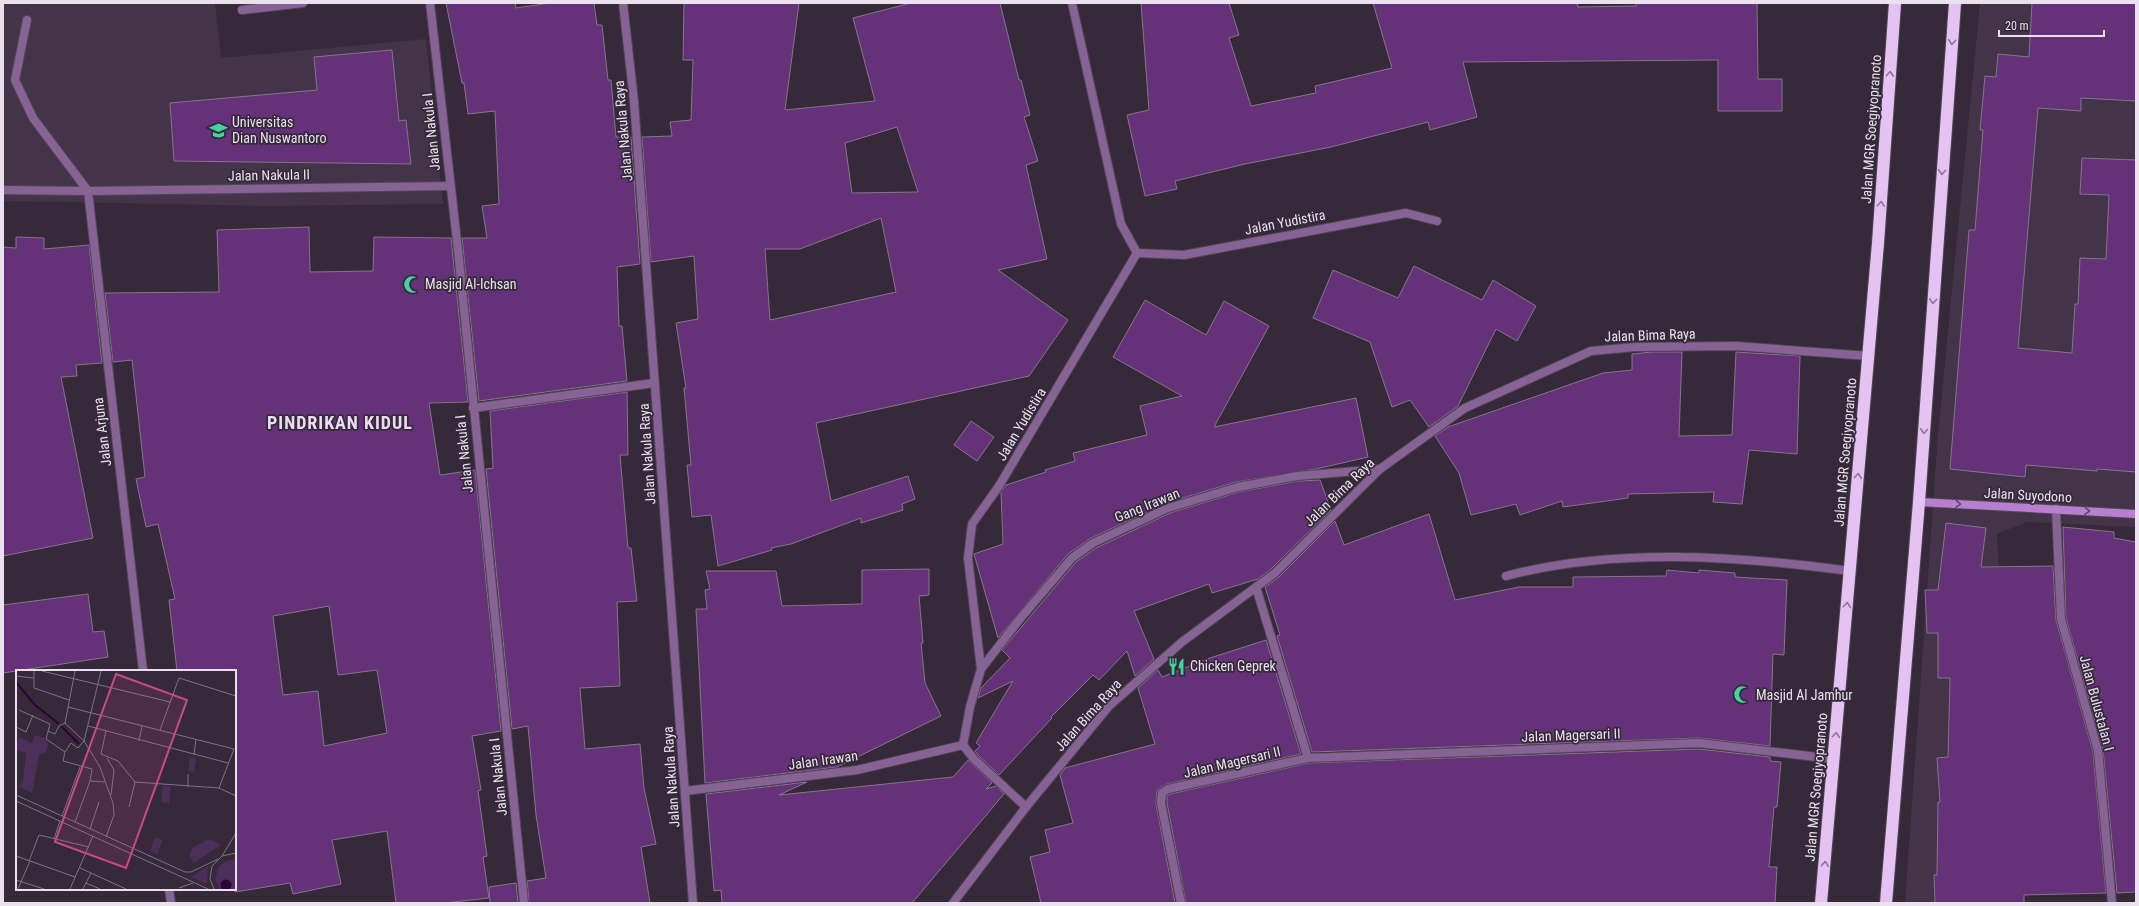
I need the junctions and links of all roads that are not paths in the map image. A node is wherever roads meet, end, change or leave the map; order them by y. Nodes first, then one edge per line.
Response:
1 (303, 3) edge
2 (430, 3) edge
3 (623, 3) edge
4 (1072, 3) edge
5 (1895, 3) edge
6 (1955, 3) edge
7 (242, 10) dead end
8 (27, 20) dead end
9 (450, 186) junction
10 (3, 190) edge
11 (88, 191) junction
12 (1437, 221) dead end
13 (1137, 252) junction
14 (1868, 356) junction
15 (654, 383) junction
16 (473, 408) junction
17 (1380, 469) junction
18 (1919, 502) junction
19 (2056, 510) junction
20 (2136, 514) edge
21 (1850, 571) junction
22 (1506, 576) dead end
23 (1256, 587) junction
24 (981, 669) junction
25 (144, 670) edge
26 (963, 745) junction
27 (1308, 758) junction
28 (1834, 759) junction
29 (685, 791) junction
30 (1026, 807) junction
31 (169, 890) edge
32 (171, 903) edge
33 (524, 903) edge
34 (693, 903) edge
35 (953, 903) edge
36 (1181, 903) edge
37 (1821, 903) edge
38 (1886, 903) edge
39 (2112, 903) edge

1 - 7 street
2 - 9 street, Jalan Nakula I
3 - 15 street, Jalan Nakula Raya
4 - 13 street
14 -> 5 highway, Jalan MGR Soegiyopranoto
6 -> 18 highway
8 - 11 street
9 - 11 street, Jalan Nakula II
9 - 16 street, Jalan Nakula I
10 - 11 street, Jalan Nakula II
11 - 25 street, Jalan Arjuna
12 - 13 street, Jalan Yudistira
13 - 24 street, Jalan Yudistira
14 - 17 street, Jalan Bima Raya
21 -> 14 highway, Jalan MGR Soegiyopranoto
15 - 16 street
15 - 29 street, Jalan Nakula Raya
16 - 33 street, Jalan Nakula I
17 - 23 street, Jalan Bima Raya
17 - 24 street, Gang Irawan
18 -> 19 street, Jalan Suyodono
18 - 38 highway
19 -> 20 street, Jalan Suyodono
19 - 39 street, Jalan Bulustalan I
21 - 22 street
28 -> 21 highway, Jalan MGR Soegiyopranoto
23 - 27 street
23 - 30 street, Jalan Bima Raya
24 - 26 street
26 - 29 street, Jalan Irawan
26 - 30 street
27 - 28 street, Jalan Magersari II
27 - 36 street, Jalan Magersari II
37 -> 28 highway, Jalan MGR Soegiyopranoto
29 - 34 street, Jalan Nakula Raya
30 - 35 street, Jalan Bima Raya
31 - 32 street

